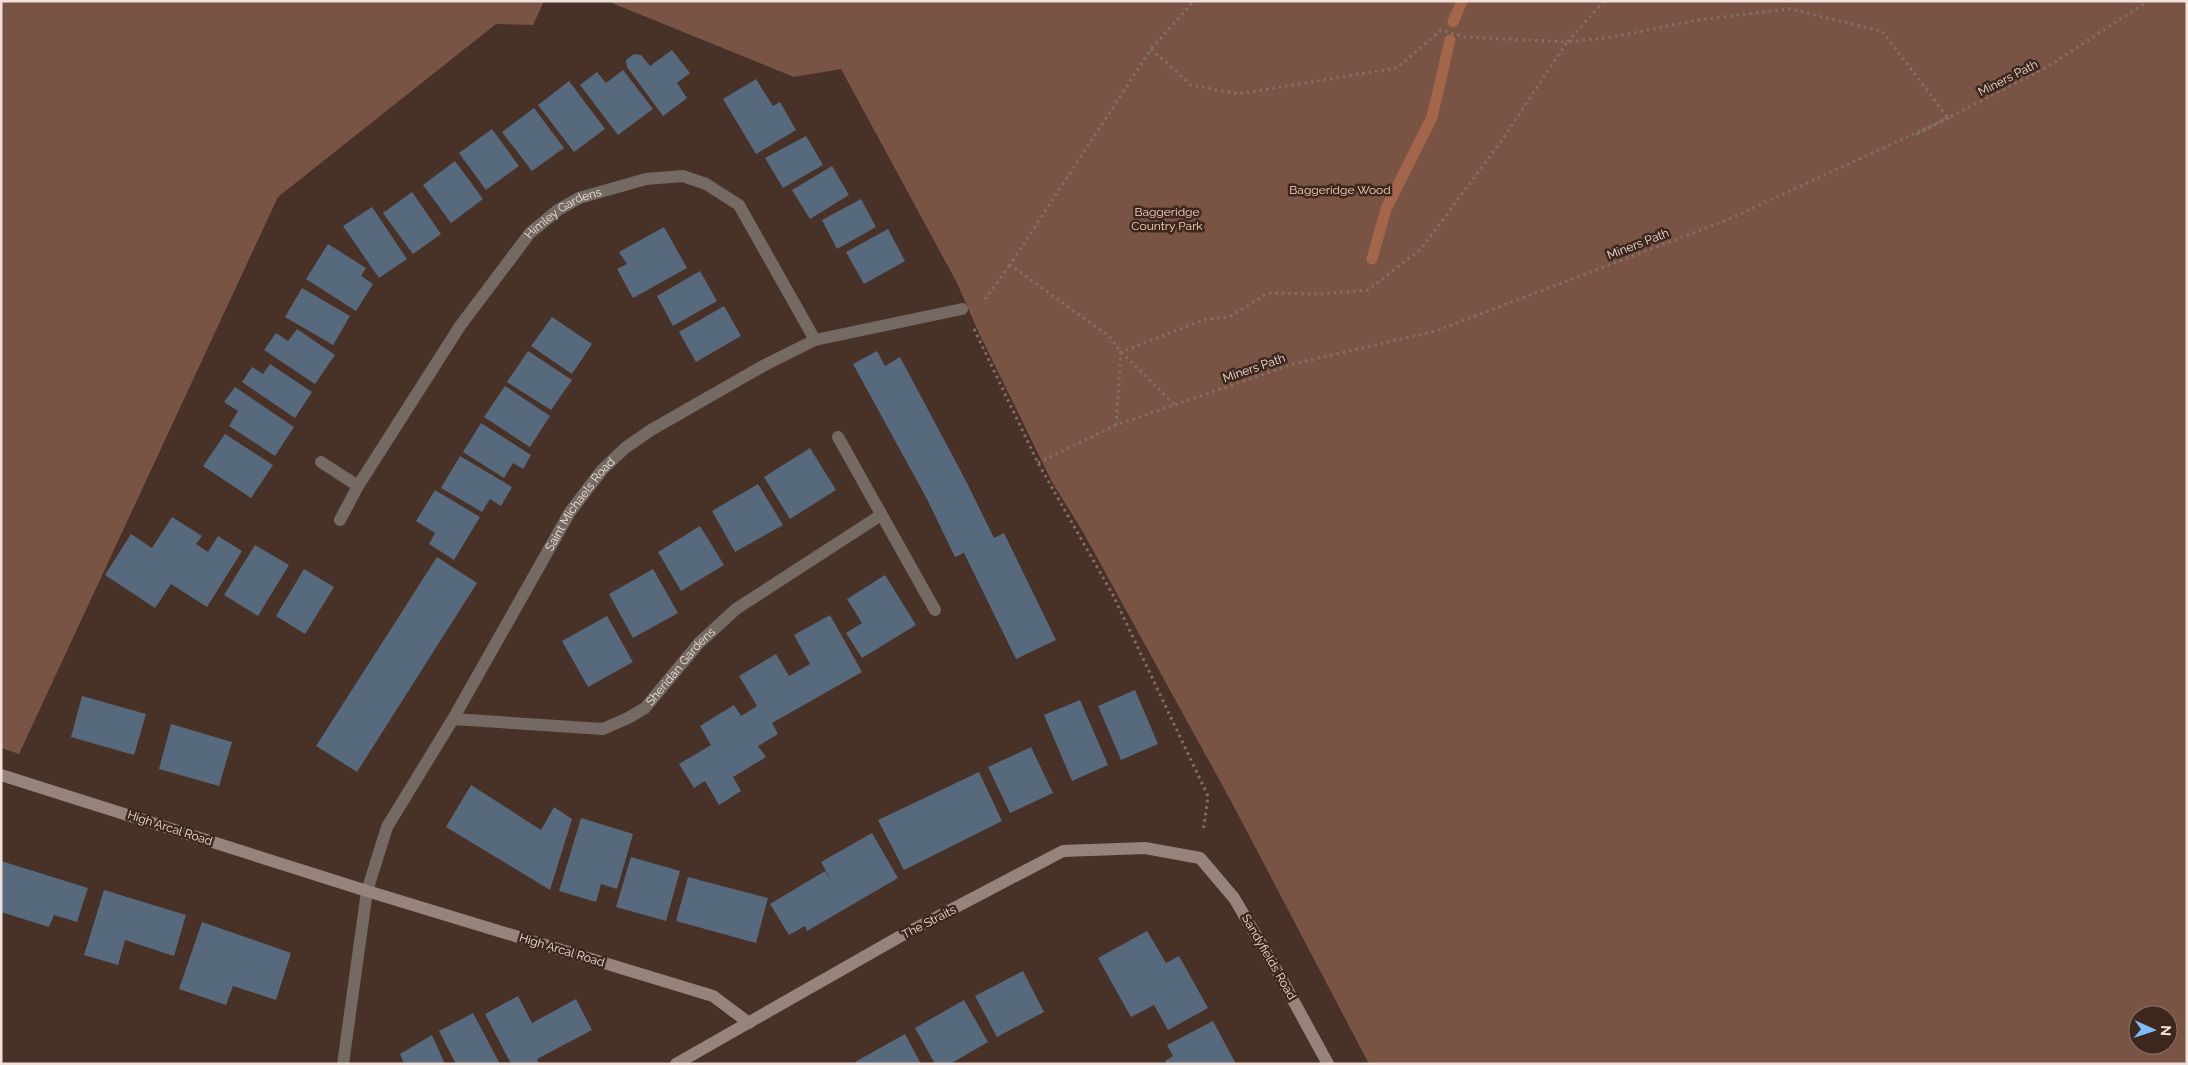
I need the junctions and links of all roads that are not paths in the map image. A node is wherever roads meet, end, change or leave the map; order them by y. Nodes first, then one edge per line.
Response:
1 (966, 314) road end
2 (815, 340) junction
3 (838, 437) dead end
4 (321, 462) dead end
5 (358, 486) junction
6 (881, 515) junction
7 (340, 520) dead end
8 (935, 610) dead end
9 (453, 719) junction
10 (1, 775) edge
11 (1200, 858) joint
12 (367, 890) junction
13 (749, 1023) junction
14 (343, 1064) edge
15 (676, 1064) edge
16 (1328, 1064) edge

1 - 2 street, Saint Michaels Road
2 - 5 street, Himley Gardens
2 - 9 street, Saint Michaels Road
3 - 6 street
4 - 5 street
5 - 7 street, Himley Gardens
6 - 8 street
6 - 9 street, Sheridan Gardens
9 - 12 street, Saint Michaels Road
10 - 12 street, High Arcal Road
11 - 13 street, The Straits
11 - 16 street, Sandyfields Road
12 - 13 street, High Arcal Road
12 - 14 street
13 - 15 street, The Straits

